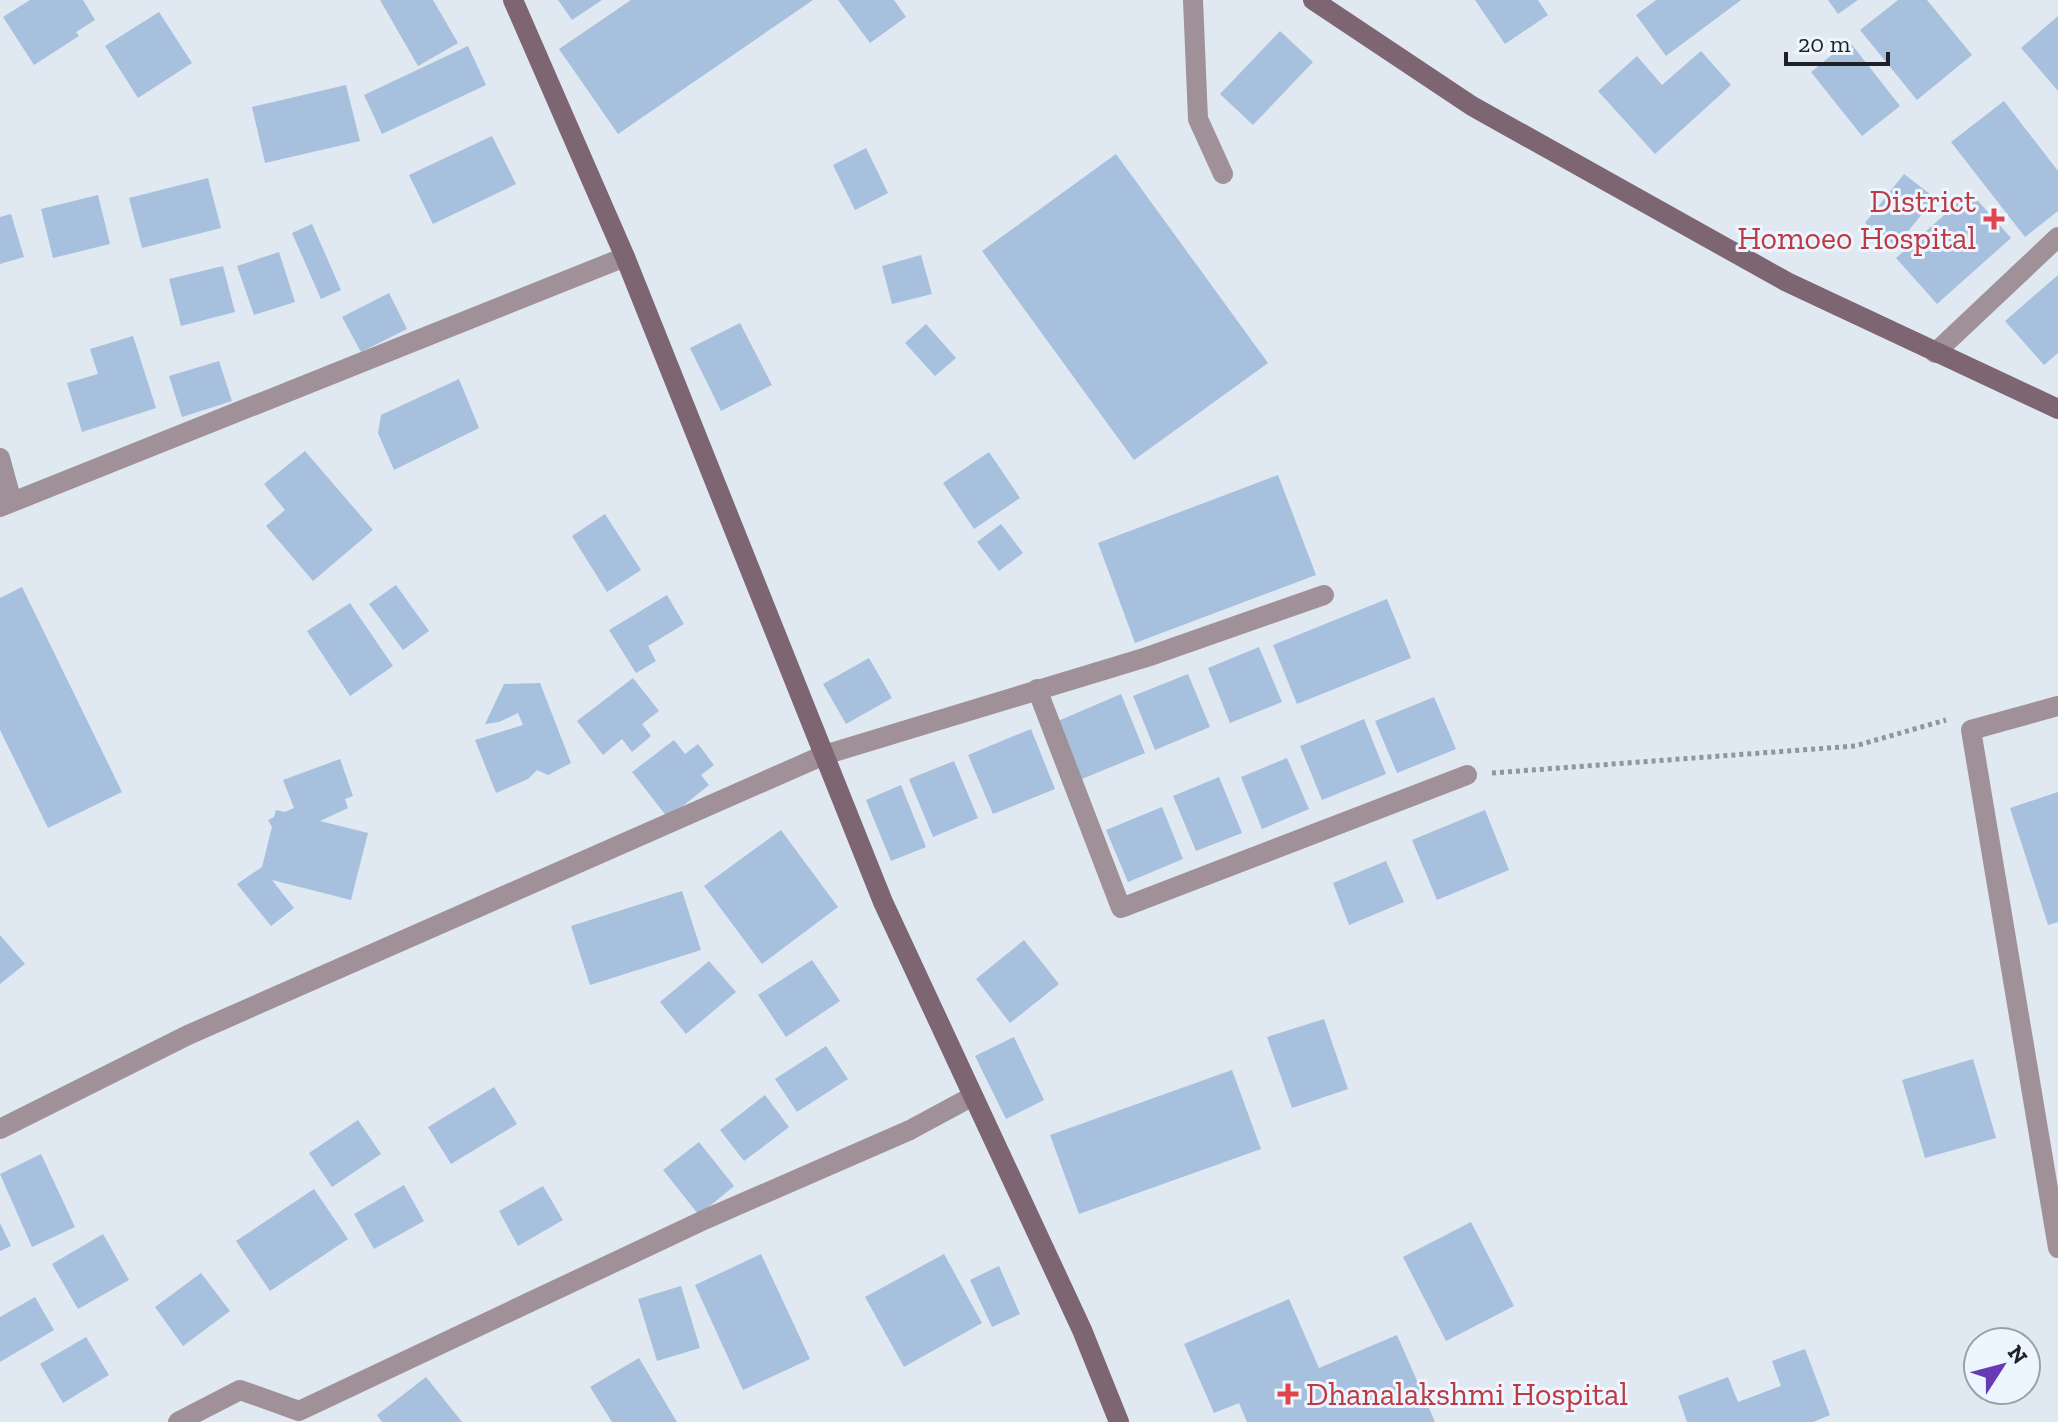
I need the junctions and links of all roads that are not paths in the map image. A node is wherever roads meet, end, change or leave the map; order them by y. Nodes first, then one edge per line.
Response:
1 (513, 0) edge
2 (1193, 0) edge
3 (1313, 0) edge
4 (1223, 174) dead end
5 (2058, 237) edge
6 (625, 257) junction
7 (1935, 353) junction
8 (2058, 409) edge
9 (0, 458) edge
10 (6, 504) edge
11 (1324, 595) dead end
12 (1037, 689) junction
13 (2058, 706) edge
14 (824, 755) junction
15 (1467, 775) road end
16 (973, 1096) junction
17 (0, 1129) edge
18 (2058, 1248) edge
19 (298, 1417) edge
20 (178, 1422) edge
21 (1119, 1422) edge

1 - 6 street
2 - 4 street
3 - 7 street
5 - 7 street
6 - 10 street
6 - 14 street
7 - 8 street
9 - 10 street
11 - 12 street
12 - 14 street
12 - 15 street
13 - 18 street
14 - 16 street
14 - 17 street
16 - 19 street
16 - 21 street
19 - 20 street

